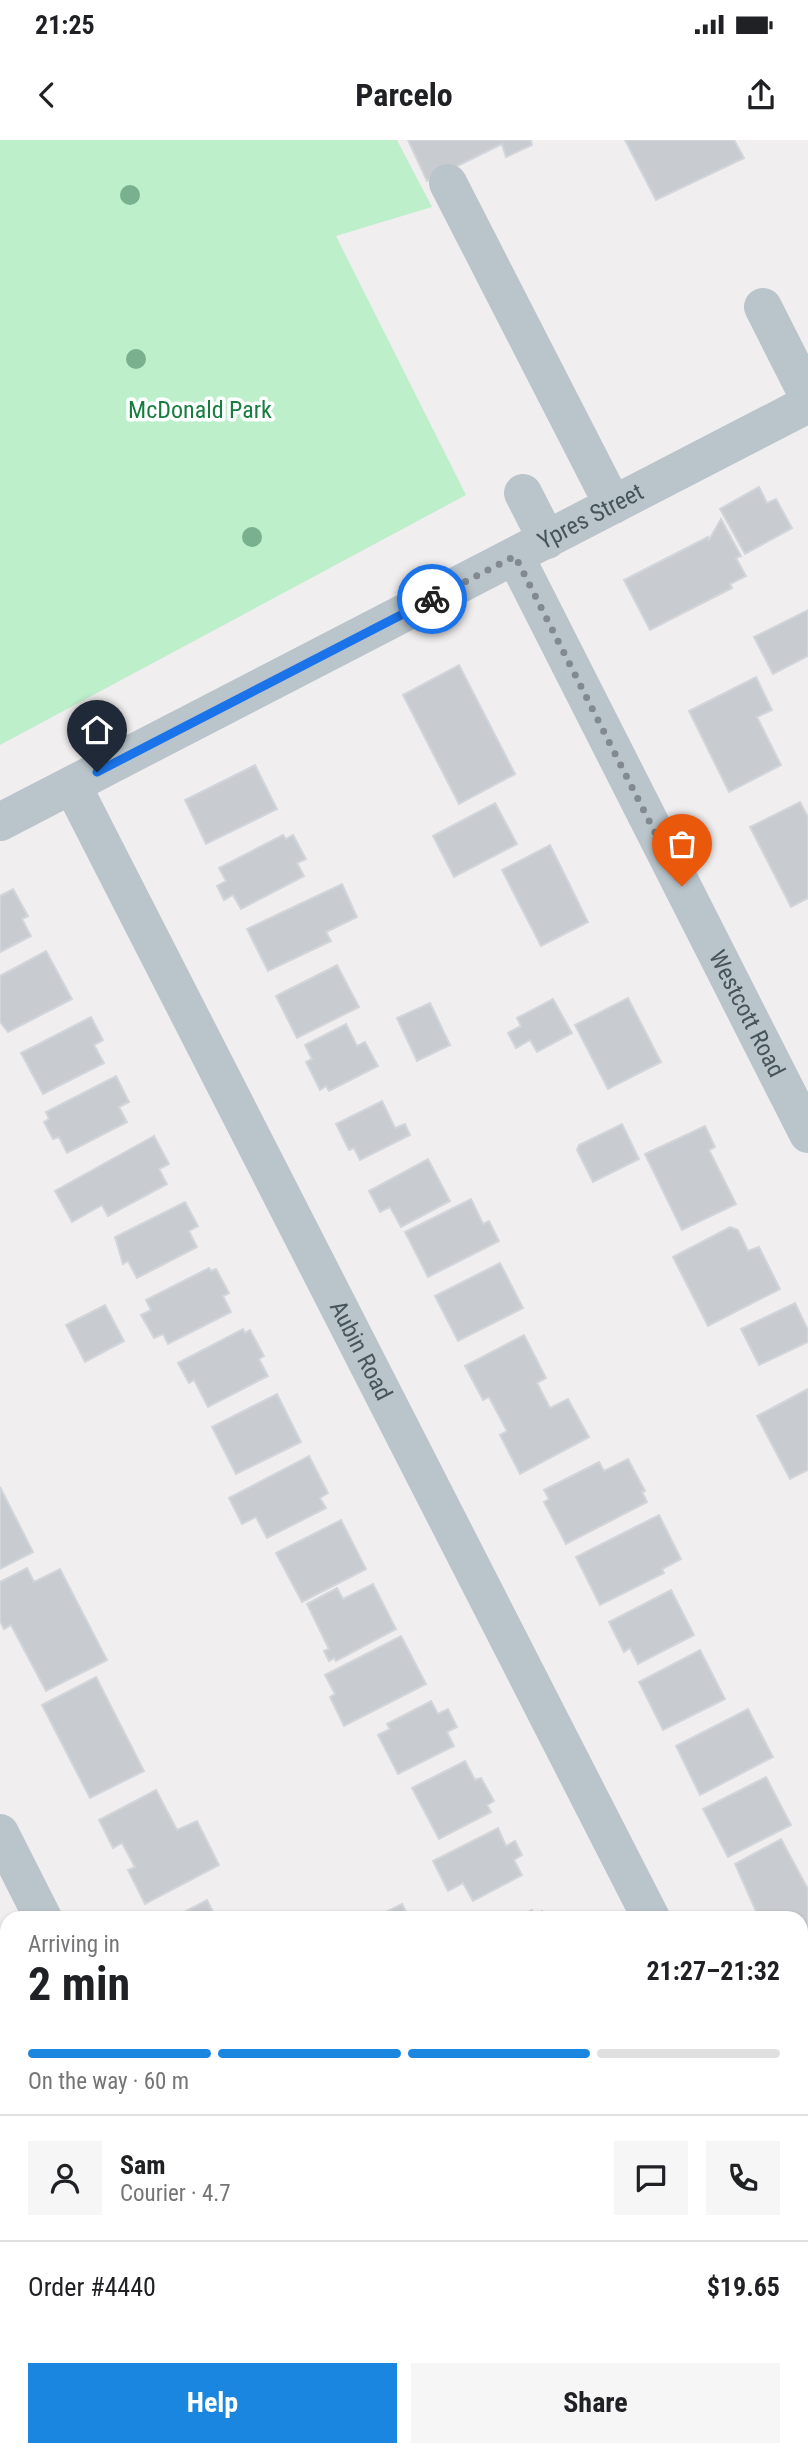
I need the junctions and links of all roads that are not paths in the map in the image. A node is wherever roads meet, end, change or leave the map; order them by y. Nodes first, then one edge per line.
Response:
1 (448, 183) dead end
2 (763, 307) dead end
3 (808, 396) edge
4 (808, 404) edge
5 (523, 493) dead end
6 (613, 506) junction
7 (531, 548) junction
8 (72, 785) junction
9 (0, 822) edge
10 (808, 1134) edge
11 (0, 1833) edge
12 (39, 1911) edge
13 (647, 1911) edge

1 - 6 street
2 - 3 street
4 - 6 street, Ypres Street
5 - 7 street, Westcott Road
6 - 7 street, Ypres Street
7 - 8 street, Ypres Street
7 - 10 street, Westcott Road
8 - 9 street, Ypres Street
8 - 13 street, Aubin Road
11 - 12 street

